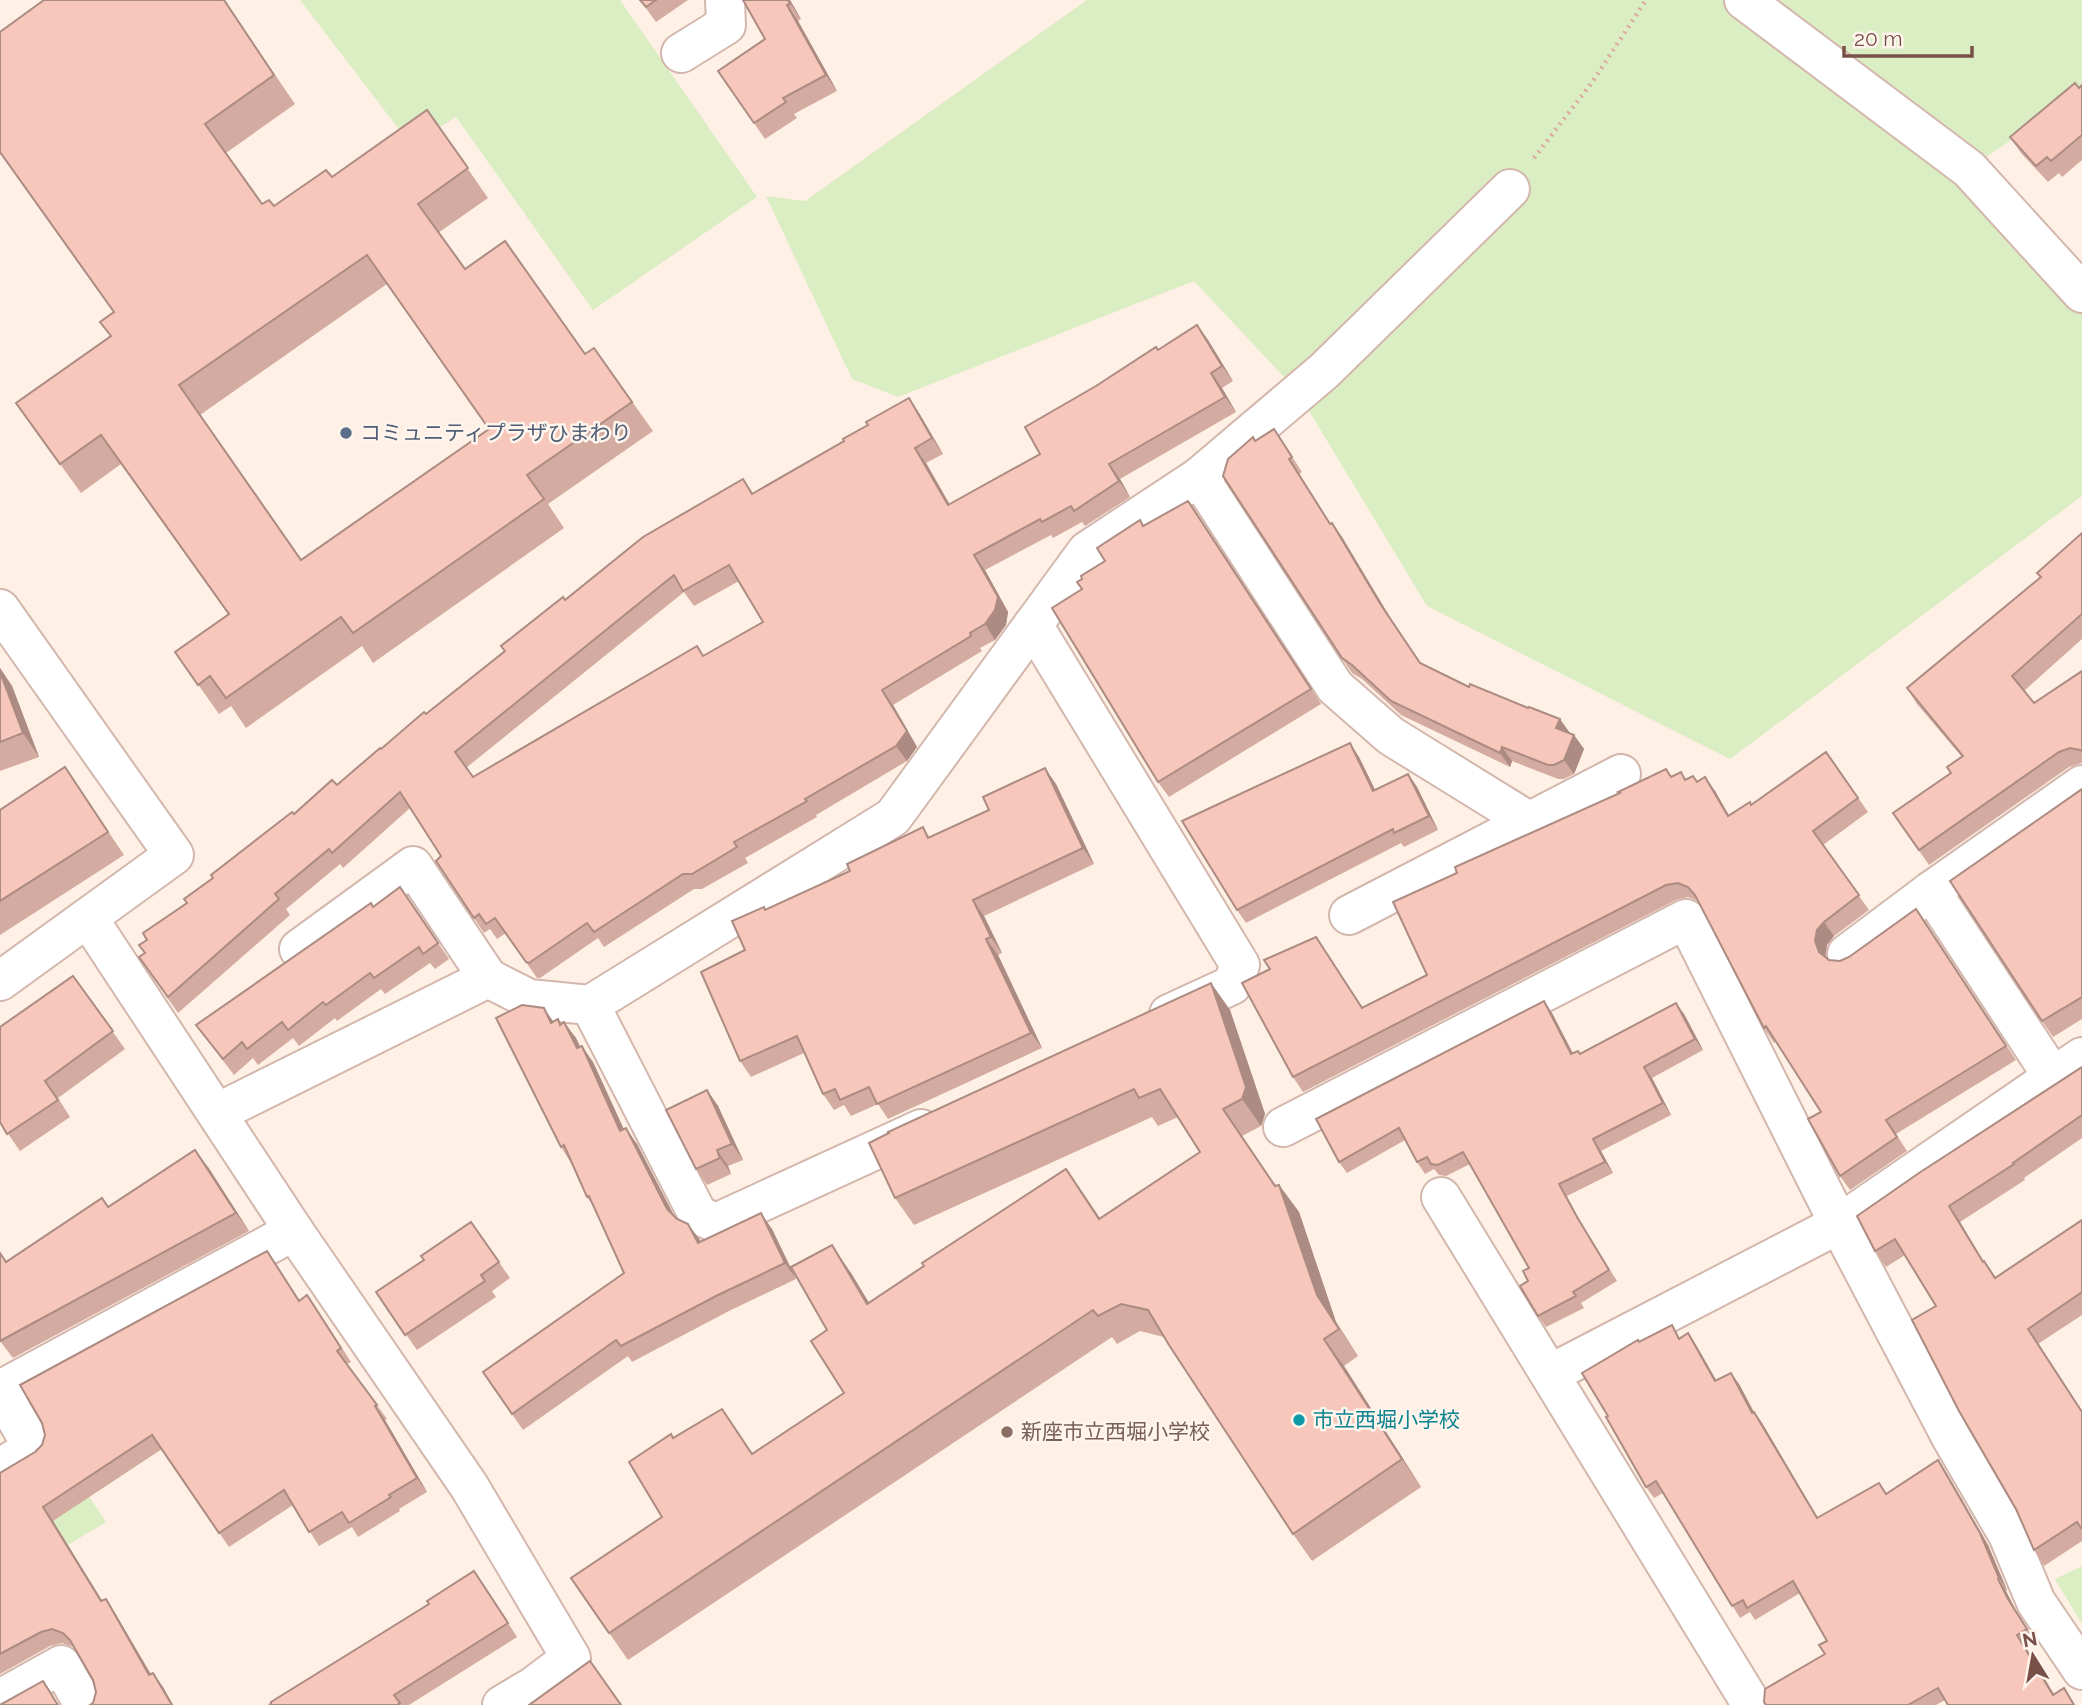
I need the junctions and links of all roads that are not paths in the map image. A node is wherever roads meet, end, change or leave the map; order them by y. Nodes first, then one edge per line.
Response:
1 (725, 0) edge
2 (1744, 0) edge
3 (681, 53) dead end
4 (1510, 189) road end
5 (2082, 293) edge
6 (1199, 477) junction
7 (0, 609) edge
8 (1032, 625) junction
9 (1621, 774) dead end
10 (2082, 785) edge
11 (1530, 822) junction
12 (1931, 891) junction
13 (1349, 915) dead end
14 (88, 918) junction
15 (299, 949) edge
16 (1847, 954) dead end
17 (488, 978) junction
18 (0, 981) edge
19 (590, 1005) junction
20 (1143, 1026) edge
21 (2067, 1067) edge
22 (217, 1113) junction
23 (955, 1113) edge
24 (1283, 1128) dead end
25 (1441, 1197) dead end
26 (1839, 1224) junction
27 (294, 1231) junction
28 (1550, 1374) junction
29 (0, 1390) edge
30 (0, 1468) edge
31 (2082, 1670) edge
32 (0, 1699) edge
33 (528, 1699) edge
34 (84, 1705) edge
35 (1752, 1705) edge

1 - 3 street
2 - 5 street
4 - 6 street
6 - 8 street
6 - 11 street
7 - 14 street
8 - 19 street
8 - 20 street
9 - 11 street
10 - 12 street
11 - 13 street
12 - 16 street
12 - 21 street
14 - 18 street
14 - 22 street
15 - 17 street
17 - 19 street
17 - 22 street
19 - 23 street
21 - 26 street
22 - 27 street
24 - 26 street
25 - 28 street
26 - 28 street
26 - 31 street
27 - 29 street
27 - 33 street
28 - 35 street
29 - 30 street
32 - 34 street

